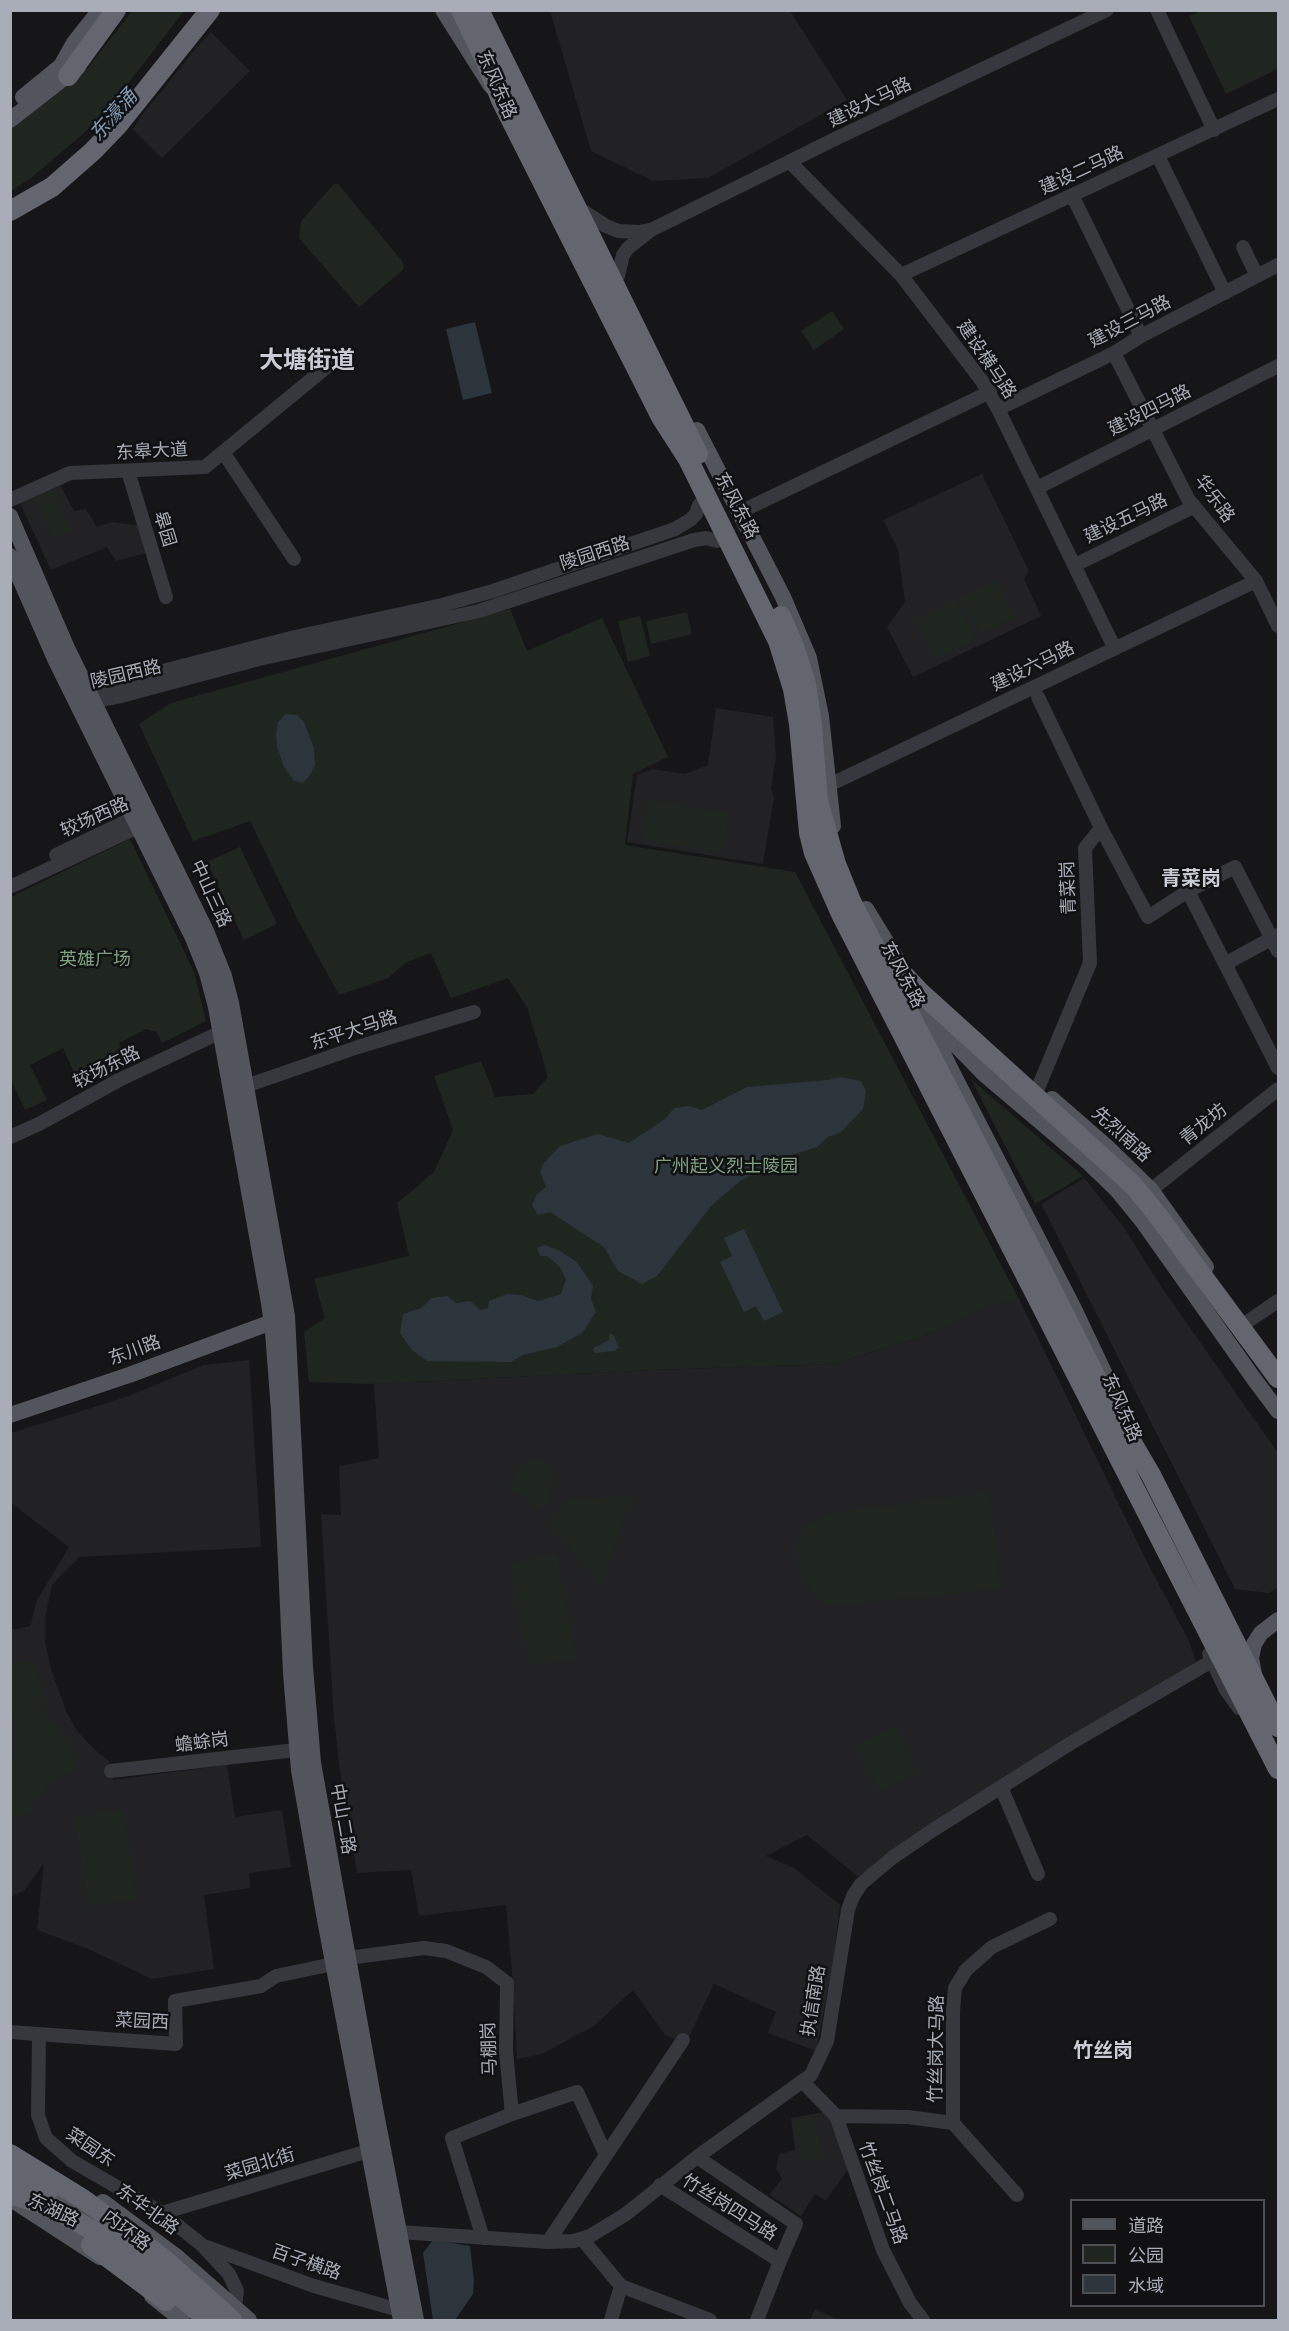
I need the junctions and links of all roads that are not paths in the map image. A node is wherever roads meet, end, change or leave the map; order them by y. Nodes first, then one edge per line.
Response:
1 (99, 10) edge
2 (108, 10) edge
3 (116, 10) edge
4 (124, 10) edge
5 (196, 10) edge
6 (210, 10) edge
7 (443, 10) edge
8 (452, 10) edge
9 (461, 10) edge
10 (479, 10) edge
11 (1107, 10) edge
12 (1157, 10) edge
13 (64, 71) junction
14 (1278, 99) edge
15 (501, 100) junction
16 (10, 106) edge
17 (10, 120) edge
18 (1214, 130) junction
19 (1158, 156) junction
20 (790, 162) junction
21 (1072, 195) junction
22 (10, 199) edge
23 (578, 208) junction
24 (10, 211) edge
25 (651, 230) junction
26 (1243, 247) dead end
27 (1278, 265) edge
28 (901, 275) junction
29 (618, 276) junction
30 (1257, 276) junction
31 (1226, 292) junction
32 (1141, 336) junction
33 (1114, 353) junction
34 (335, 360) dead end
35 (1278, 366) edge
36 (990, 392) junction
37 (998, 409) junction
38 (661, 417) junction
39 (1154, 430) junction
40 (223, 452) junction
41 (128, 471) junction
42 (1037, 488) junction
43 (10, 500) edge
44 (699, 505) junction
45 (1193, 507) junction
46 (740, 512) junction
47 (10, 516) edge
48 (679, 527) junction
49 (717, 541) junction
50 (686, 543) junction
51 (10, 556) edge
52 (294, 559) dead end
53 (1075, 565) junction
54 (1256, 581) junction
55 (166, 597) dead end
56 (465, 599) junction
57 (479, 611) junction
58 (1278, 626) edge
59 (1114, 647) junction
60 (1038, 697) dead end
61 (86, 699) junction
62 (827, 786) junction
63 (150, 815) junction
64 (807, 820) junction
65 (135, 822) junction
66 (1101, 828) junction
67 (10, 877) edge
68 (10, 887) edge
69 (1188, 891) junction
70 (851, 932) junction
71 (872, 940) junction
72 (1276, 942) edge
73 (895, 956) junction
74 (1225, 964) junction
75 (920, 1009) junction
76 (474, 1012) dead end
77 (897, 1026) junction
78 (220, 1032) junction
79 (1009, 1062) junction
80 (1278, 1068) edge
81 (994, 1082) junction
82 (246, 1086) junction
83 (1038, 1088) junction
84 (1278, 1089) edge
85 (10, 1137) edge
86 (1142, 1188) junction
87 (1278, 1301) edge
88 (279, 1319) junction
89 (1244, 1324) junction
90 (1229, 1345) junction
91 (1278, 1378) edge
92 (1278, 1398) edge
93 (1278, 1411) edge
94 (10, 1414) edge
95 (1151, 1475) junction
96 (1173, 1563) junction
97 (1278, 1620) edge
98 (1212, 1661) junction
99 (1255, 1681) junction
100 (301, 1710) junction
101 (1278, 1727) edge
102 (1264, 1741) junction
103 (296, 1750) junction
104 (1278, 1769) edge
105 (111, 1771) dead end
106 (1001, 1787) junction
107 (1038, 1874) dead end
108 (1050, 1918) dead end
109 (340, 1961) junction
110 (10, 2032) edge
111 (39, 2034) junction
112 (683, 2040) dead end
113 (803, 2082) junction
114 (512, 2114) junction
115 (836, 2116) junction
116 (953, 2123) junction
117 (10, 2146) edge
118 (368, 2151) junction
119 (10, 2154) edge
120 (606, 2155) junction
121 (697, 2157) junction
122 (10, 2166) edge
123 (10, 2176) edge
124 (70, 2181) junction
125 (10, 2182) edge
126 (660, 2186) junction
127 (10, 2195) edge
128 (1017, 2195) dead end
129 (34, 2204) junction
130 (162, 2213) junction
131 (107, 2216) junction
132 (399, 2232) junction
133 (483, 2238) junction
134 (582, 2239) junction
135 (548, 2242) junction
136 (202, 2245) junction
137 (144, 2255) junction
138 (177, 2257) junction
139 (780, 2261) junction
140 (197, 2273) junction
141 (621, 2286) junction
142 (175, 2289) junction
143 (234, 2314) edge
144 (400, 2315) edge
145 (182, 2320) edge
146 (188, 2320) edge
147 (208, 2320) edge
148 (214, 2320) edge
149 (249, 2320) edge
150 (416, 2320) edge
151 (611, 2320) edge
152 (710, 2320) edge
153 (757, 2320) edge
154 (923, 2320) edge

1 - 13 main road
2 - 13 highway
3 - 13 highway
4 - 13 main road
5 - 22 highway
6 - 24 highway
7 - 15 main road
8 - 15 highway
9 - 15 highway, 东风东路
10 - 23 highway, 东风东路
11 - 20 street, 建设大马路
12 - 18 street
13 - 16 main road
13 - 17 main road
14 - 18 street, 建设二马路
15 - 38 highway, 东风东路
18 - 19 street, 建设二马路
19 - 21 street, 建设二马路
19 - 31 street
20 - 25 street, 建设大马路
20 - 28 street, 建设横马路
21 - 28 street, 建设二马路
21 - 32 street
23 - 25 street
23 - 29 main road, 东风东路
23 - 71 highway, 东风东路, bridge
25 - 29 street
26 - 30 street
27 - 30 street, 建设三马路
28 - 36 street, 建设横马路
29 - 46 main road, 东风东路
30 - 31 street, 建设三马路
31 - 32 street, 建设三马路
32 - 33 street, 建设三马路
33 - 37 street, 建设三马路
33 - 39 street, 华乐路
34 - 40 street, 东皋大道
35 - 39 street, 建设四马路
36 - 37 street, 建设横马路
36 - 46 street
37 - 42 street, 建设横马路
38 - 44 highway, 东风东路
38 - 64 highway, 东风东路
39 - 42 street, 建设四马路
39 - 45 street, 华乐路
40 - 41 street, 东皋大道
40 - 52 street
41 - 43 street, 东皋大道
41 - 55 street, 皋园
42 - 53 street, 建设横马路
44 - 48 street, 陵园西路
44 - 49 highway, 东风东路
45 - 53 street, 建设五马路
45 - 54 street, 华乐路
46 - 62 main road, 东风东路
47 - 61 main road, 中山三路
48 - 50 street
48 - 56 street, 陵园西路
49 - 50 street, 陵园西路
49 - 77 highway, 东风东路
50 - 57 street, 陵园西路
51 - 61 main road, 中山三路
53 - 59 street, 建设横马路
54 - 58 street, 华乐路
54 - 59 street, 建设六马路
56 - 57 street
56 - 61 street, 陵园西路
57 - 61 street, 陵园西路
59 - 62 street, 建设六马路
60 - 66 street
61 - 63 main road, 中山三路
61 - 65 main road, 中山三路
62 - 64 street
62 - 73 main road, 东风东路
63 - 65 street, 较场西路
63 - 82 main road, 中山三路
64 - 70 highway, 东风东路
65 - 67 street, 较场西路
65 - 68 street, 较场西路
65 - 78 main road, 中山三路
66 - 69 street
66 - 83 street, 青菜岗
69 - 72 street
69 - 74 street
70 - 75 main road
70 - 77 highway, 东风东路
71 - 86 highway, bridge
71 - 95 highway, bridge
72 - 74 street
73 - 75 main road, 东风东路
73 - 79 main road, 先烈南路
74 - 80 street
75 - 81 main road
75 - 95 main road, 东风东路
76 - 82 street, 东平大马路
77 - 96 highway, 东风东路
78 - 85 street, 较场东路
78 - 88 main road, 中山三路
79 - 81 main road
79 - 83 main road, 先烈南路
81 - 90 main road
82 - 88 main road, 中山三路
83 - 86 main road, 先烈南路
84 - 86 street, 青龙坊
86 - 89 main road, 先烈南路
86 - 91 highway
87 - 89 street
88 - 94 main road, 东川路
88 - 100 main road, 中山二路
89 - 91 main road, 先烈南路
90 - 92 main road
90 - 93 main road
95 - 99 highway, 东风东路
96 - 98 street
96 - 102 highway, 东风东路
97 - 99 main road
98 - 102 street
98 - 106 street, 执信南路
99 - 101 highway, 东风东路
100 - 103 main road, 中山二路
100 - 109 main road, 中山二路
102 - 104 highway, 东风东路
103 - 105 street, 蟾蜍岗
103 - 109 main road, 中山二路
106 - 107 street
106 - 113 street, 执信南路
108 - 116 street, 竹丝岗大马路
109 - 111 street, 菜园西
109 - 114 street, 马棚岗
109 - 118 main road, 中山二路
109 - 132 main road, 中山二路
110 - 111 street, 菜园西
111 - 130 street, 菜园东
112 - 120 street
113 - 115 street, 竹丝岗二马路
113 - 121 street, 执信南路
114 - 120 street
114 - 133 street
115 - 116 street, 竹丝岗大马路
115 - 154 street, 竹丝岗二马路
116 - 128 street, 竹丝岗大马路
117 - 124 main road, 东华北路
118 - 130 street, 菜园北街
118 - 144 main road, 中山二路
119 - 131 highway, 内环路, bridge
120 - 135 street
121 - 126 street, 执信南路
121 - 139 street
122 - 124 main road
122 - 137 main road
123 - 131 highway, 东湖路, bridge
124 - 138 main road, 东华北路
125 - 129 main road
126 - 134 street, 执信南路
126 - 139 street, 竹丝岗四马路
127 - 129 main road
127 - 146 highway, 内环路, bridge
127 - 147 highway, 东湖路, bridge
129 - 142 main road
129 - 145 main road
130 - 136 street, 菜园东
131 - 143 highway, 内环路, bridge
132 - 133 street, 执信南路
132 - 150 main road, 中山二路
133 - 135 street, 执信南路
134 - 135 street, 执信南路
134 - 141 street
136 - 143 street, 菜园东
136 - 144 street, 百子横路
137 - 138 main road
137 - 140 main road
138 - 140 main road, 东华北路
139 - 153 street
140 - 143 main road, 东华北路
141 - 151 street
141 - 152 street
142 - 143 main road
142 - 148 main road
143 - 149 main road, 东华北路

